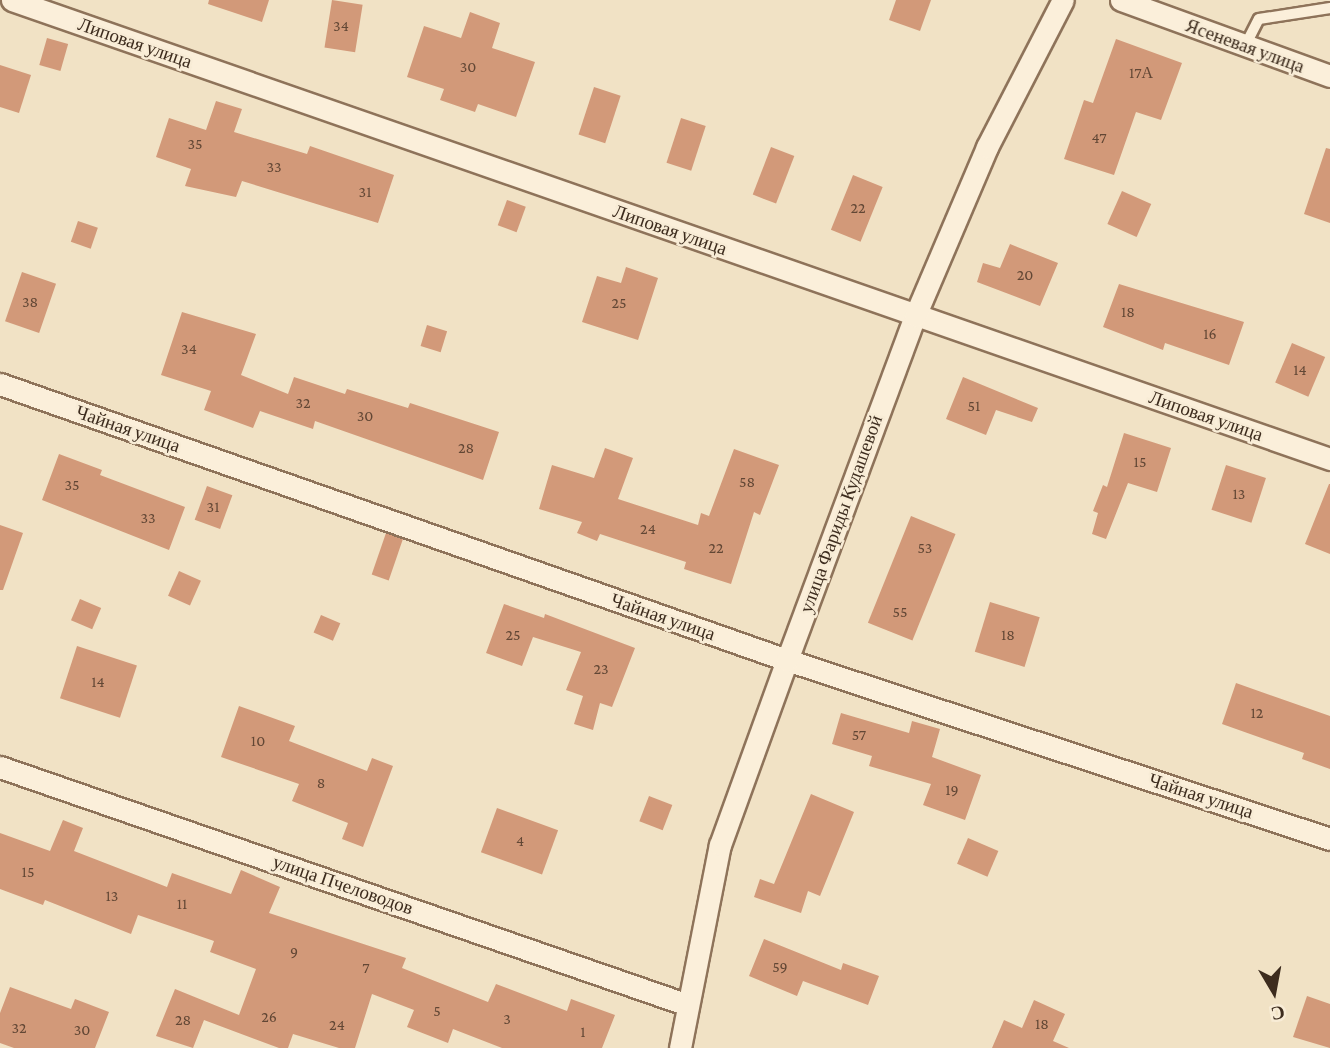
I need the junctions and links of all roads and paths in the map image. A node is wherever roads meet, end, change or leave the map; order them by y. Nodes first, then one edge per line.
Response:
1 (12, 0) edge
2 (1063, 0) edge
3 (1121, 0) edge
4 (1330, 8) edge
5 (1245, 47) junction
6 (1330, 76) edge
7 (915, 316) junction
8 (0, 384) edge
9 (1330, 459) edge
10 (787, 660) junction
11 (0, 767) edge
12 (1330, 839) edge
13 (685, 1004) junction
14 (680, 1048) edge

1 - 7 street, Липовая улица
2 - 7 street, улица Фариды Кудашевой
3 - 5 street, Ясеневая улица
4 - 5 lane
5 - 6 street, Ясеневая улица
7 - 9 street, Липовая улица
7 - 10 street, улица Фариды Кудашевой
8 - 10 street, Чайная улица
10 - 12 street, Чайная улица
10 - 13 street, улица Фариды Кудашевой
11 - 13 street, улица Пчеловодов
13 - 14 street, улица Фариды Кудашевой

